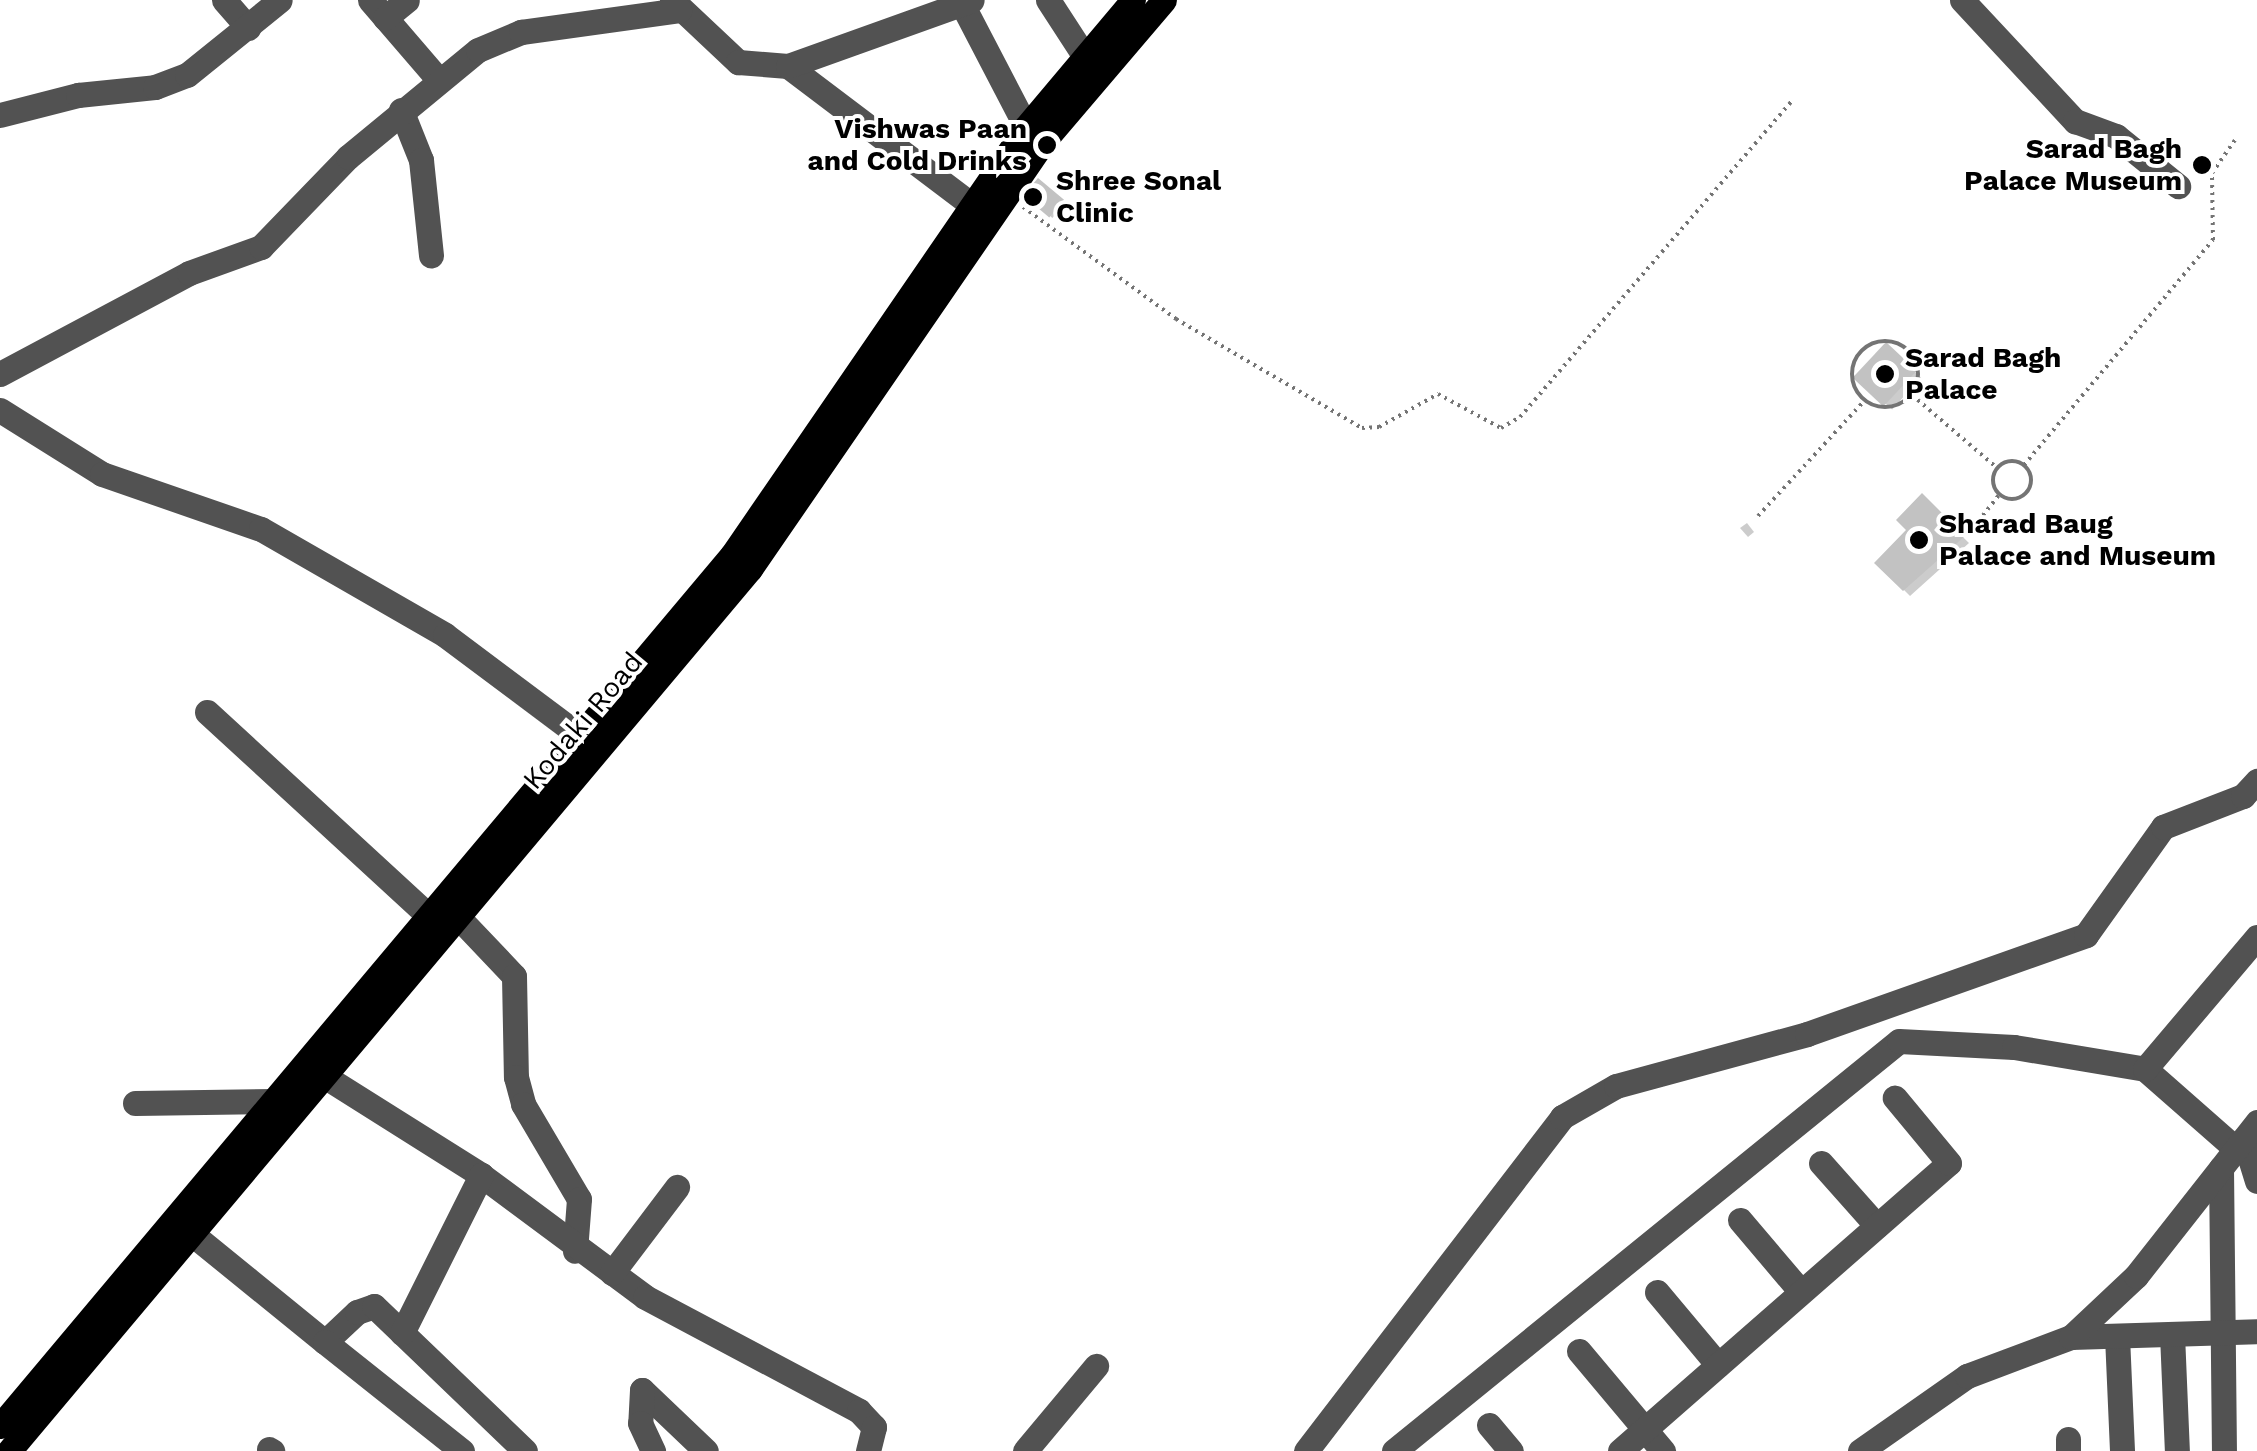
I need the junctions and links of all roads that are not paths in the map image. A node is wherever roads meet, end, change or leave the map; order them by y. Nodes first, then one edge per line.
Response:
1 (224, 0) edge
2 (280, 0) edge
3 (407, 0) edge
4 (1048, 0) edge
5 (1133, 0) edge
6 (1164, 0) edge
7 (1962, 0) edge
8 (967, 2) edge
9 (683, 3) edge
10 (378, 9) edge
11 (248, 28) junction
12 (1085, 57) junction
13 (788, 66) junction
14 (438, 78) junction
15 (401, 110) junction
16 (0, 115) edge
17 (1026, 127) junction
18 (2178, 186) dead end
19 (972, 205) junction
20 (431, 255) dead end
21 (0, 374) edge
22 (0, 410) edge
23 (207, 712) dead end
24 (580, 736) junction
25 (2257, 781) edge
26 (429, 916) junction
27 (458, 917) junction
28 (2257, 937) edge
29 (2145, 1068) junction
30 (324, 1076) junction
31 (1896, 1098) dead end
32 (273, 1101) junction
33 (135, 1102) dead end
34 (2239, 1145) edge
35 (1821, 1163) dead end
36 (481, 1175) junction
37 (2257, 1181) edge
38 (677, 1188) dead end
39 (1740, 1220) dead end
40 (1877, 1226) junction
41 (192, 1234) junction
42 (576, 1251) junction
43 (612, 1272) junction
44 (1657, 1292) dead end
45 (1801, 1292) junction
46 (2257, 1331) edge
47 (2225, 1332) junction
48 (402, 1333) junction
49 (2172, 1334) junction
50 (2117, 1336) junction
51 (2071, 1337) junction
52 (326, 1342) junction
53 (1579, 1351) dead end
54 (1718, 1364) junction
55 (1096, 1366) dead end
56 (4, 1419) edge
57 (1489, 1425) dead end
58 (1646, 1428) junction
59 (512, 1446) edge
60 (9, 1451) edge
61 (462, 1451) edge
62 (654, 1451) edge
63 (706, 1451) edge
64 (868, 1451) edge
65 (1025, 1451) edge
66 (1306, 1451) edge
67 (1394, 1451) edge
68 (1511, 1451) edge
69 (1620, 1451) edge
70 (1663, 1451) edge
71 (1860, 1451) edge
72 (2122, 1451) edge
73 (2177, 1451) edge
74 (2224, 1451) edge

1 - 11 street
2 - 11 street
3 - 10 street
4 - 12 street
5 - 12 main road, Kodaki Road
6 - 27 main road, Kodaki Road
7 - 18 street
8 - 13 street
8 - 17 street
9 - 13 street
9 - 14 street
10 - 14 street
11 - 16 street
12 - 17 main road, Kodaki Road
13 - 19 street
14 - 15 street
15 - 20 street
15 - 21 street
17 - 19 main road, Kodaki Road
19 - 24 main road, Kodaki Road
22 - 24 street
23 - 26 street
24 - 26 main road, Kodaki Road
25 - 66 street
26 - 32 main road, Kodaki Road
27 - 30 main road, Kodaki Road
27 - 42 street
28 - 29 street
29 - 34 street
29 - 67 street
30 - 36 street
30 - 41 main road, Kodaki Road
31 - 40 street
32 - 33 street
32 - 56 main road, Kodaki Road
34 - 37 street
34 - 47 street
34 - 51 street
35 - 40 street
36 - 42 street
36 - 48 street
38 - 43 street
39 - 45 street
40 - 45 street
41 - 52 street
41 - 60 main road, Kodaki Road
42 - 43 street
43 - 64 street
44 - 54 street
45 - 54 street
46 - 47 street
47 - 49 street
47 - 74 street
48 - 52 street
48 - 59 street
49 - 50 street
49 - 73 street
50 - 51 street
50 - 72 street
51 - 71 street
52 - 61 street
53 - 58 street
54 - 58 street
55 - 65 street
57 - 68 street
58 - 69 street
58 - 70 street
62 - 63 street

